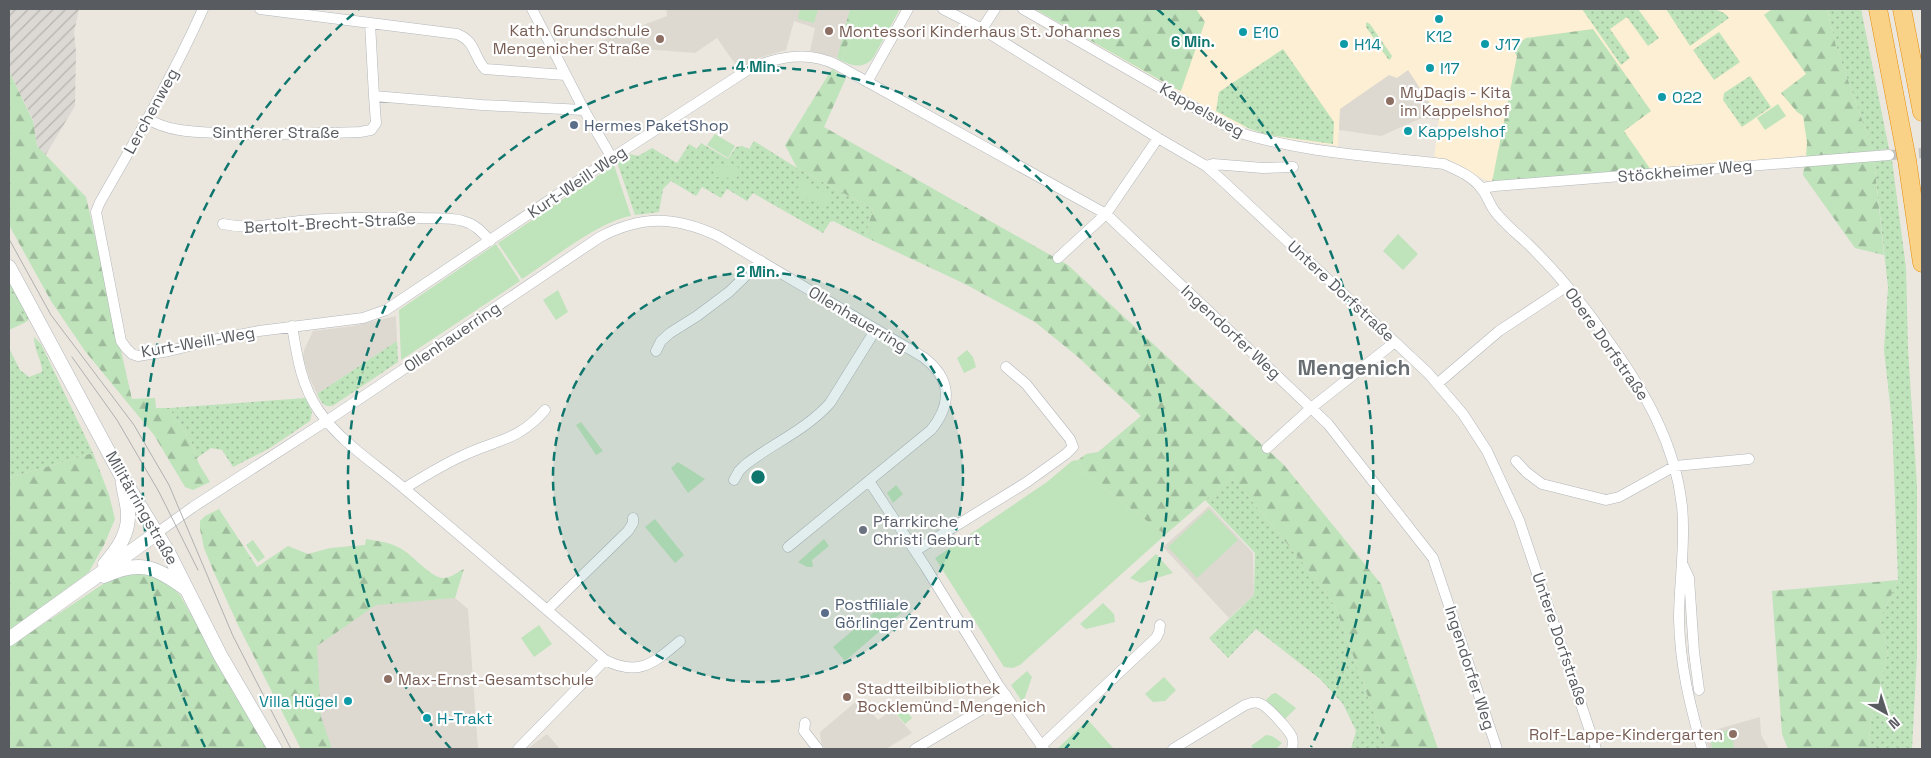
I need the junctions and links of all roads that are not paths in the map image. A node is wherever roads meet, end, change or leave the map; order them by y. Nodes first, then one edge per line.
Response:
1 (202, 9) edge
2 (260, 9) edge
3 (532, 9) edge
4 (908, 9) edge
5 (943, 9) edge
6 (995, 9) edge
7 (1023, 9) edge
8 (1878, 9) edge
9 (1902, 9) edge
10 (370, 23) junction
11 (982, 29) junction
12 (565, 74) junction
13 (867, 82) junction
14 (374, 96) junction
15 (584, 110) junction
16 (1922, 112) edge
17 (148, 119) junction
18 (1158, 138) junction
19 (1890, 155) tunnel mouth
20 (612, 158) junction
21 (1206, 166) junction
22 (1293, 167) dead end
23 (1482, 188) junction
24 (96, 212) joint
25 (1106, 214) junction
26 (224, 224) dead end
27 (490, 241) junction
28 (1058, 258) dead end
29 (761, 261) junction
30 (1922, 263) edge
31 (9, 267) edge
32 (1568, 286) junction
33 (292, 326) junction
34 (876, 329) junction
35 (1395, 342) junction
36 (656, 351) dead end
37 (1006, 368) dead end
38 (1437, 384) junction
39 (1311, 408) junction
40 (545, 410) dead end
41 (326, 421) junction
42 (1267, 448) dead end
43 (1749, 459) dead end
44 (1516, 461) dead end
45 (1675, 466) junction
46 (122, 477) junction
47 (734, 480) dead end
48 (869, 481) junction
49 (405, 488) junction
50 (633, 518) dead end
51 (157, 533) junction
52 (788, 548) dead end
53 (915, 551) junction
54 (1681, 562) junction
55 (86, 585) junction
56 (187, 590) junction
57 (547, 610) junction
58 (1160, 625) dead end
59 (9, 639) edge
60 (680, 641) dead end
61 (605, 660) junction
62 (1699, 690) dead end
63 (1006, 696) junction
64 (805, 723) dead end
65 (921, 748) edge
66 (1043, 748) edge
67 (275, 749) edge
68 (518, 749) edge
69 (818, 749) edge
70 (1173, 749) edge
71 (1292, 749) edge
72 (1497, 749) edge
73 (1596, 749) edge
74 (1702, 749) edge

1 - 17 street, Lerchenweg
2 - 10 street
3 - 12 street
4 - 13 street
5 - 11 street, Untere Dorfstraße
6 - 11 street
7 - 23 street, Kappelsweg
8 - 30 highway
9 - 16 highway
10 - 12 street
10 - 14 street, Sintherer Straße
11 - 18 street, Untere Dorfstraße
12 - 15 street
13 - 20 street, Kurt-Weill-Weg
13 - 25 street, Ingendorfer Weg
14 - 15 street
14 - 17 street, Sintherer Straße
15 - 20 street
17 - 24 street, Lerchenweg
18 - 21 street, Untere Dorfstraße
18 - 25 street
19 - 23 street, Stöckheimer Weg
20 - 27 street, Kurt-Weill-Weg
21 - 22 street
21 - 35 street, Untere Dorfstraße
23 - 32 street, Obere Dorfstraße
24 - 33 street, Kurt-Weill-Weg
25 - 28 street
25 - 39 street, Ingendorfer Weg
26 - 27 street, Bertolt-Brecht-Straße
27 - 33 street, Kurt-Weill-Weg
29 - 34 street, Ollenhauerring
29 - 36 street
29 - 41 street, Ollenhauerring
31 - 46 main road, Militärringstraße
32 - 38 street
32 - 45 street, Obere Dorfstraße
33 - 41 street
34 - 47 street
34 - 48 street, Ollenhauerring
35 - 38 street, Untere Dorfstraße
35 - 39 street
37 - 53 street
38 - 73 street, Untere Dorfstraße
39 - 42 street
39 - 72 street, Ingendorfer Weg
40 - 49 street
41 - 49 street
41 - 51 street, Ollenhauerring
43 - 45 street
44 - 45 street
45 - 54 street, Obere Dorfstraße
46 - 51 main road, Militärringstraße
46 - 55 main road
48 - 52 street, Ollenhauerring
48 - 53 street
49 - 57 street
50 - 57 street
51 - 55 main road
51 - 56 main road, Militärringstraße
53 - 63 street
54 - 62 street, Obere Dorfstraße
54 - 74 street, Obere Dorfstraße
55 - 56 main road
55 - 59 main road
56 - 67 main road, Militärringstraße
57 - 61 street
58 - 66 street
60 - 61 street
61 - 68 street
63 - 65 street
63 - 66 street
64 - 69 street
70 - 71 street

